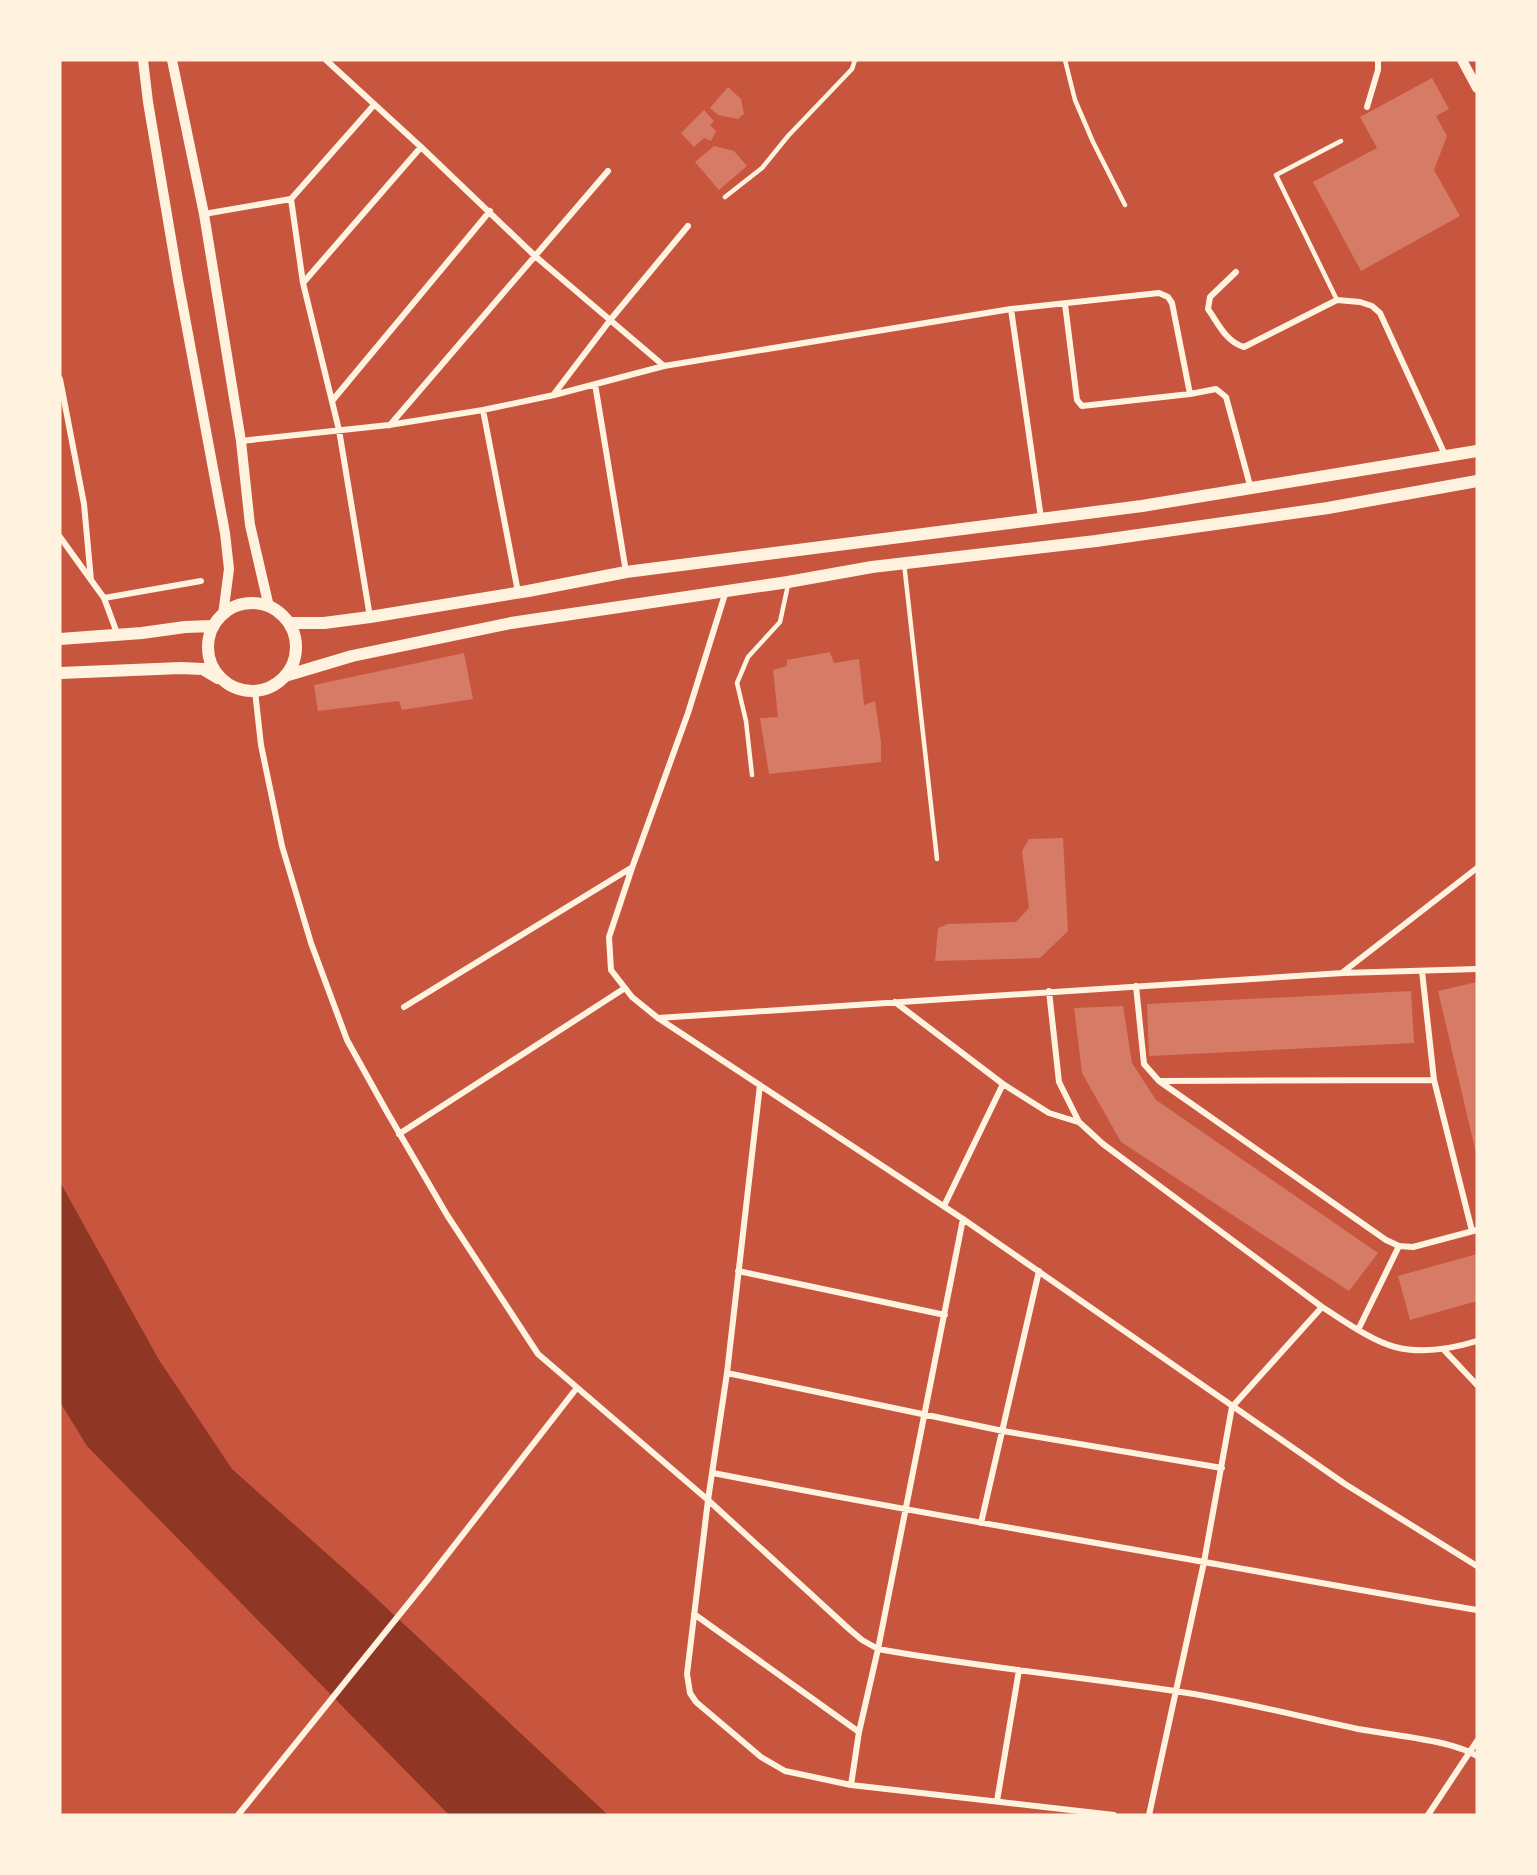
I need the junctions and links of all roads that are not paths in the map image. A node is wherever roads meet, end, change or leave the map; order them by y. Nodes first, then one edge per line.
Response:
1 (143, 60) edge
2 (172, 60) edge
3 (326, 60) edge
4 (855, 60) edge
5 (1065, 60) edge
6 (1378, 60) edge
7 (1462, 60) edge
8 (1477, 88) edge
9 (374, 105) junction
10 (1367, 107) dead end
11 (1341, 141) dead end
12 (421, 147) junction
13 (608, 171) dead end
14 (725, 197) dead end
15 (291, 199) junction
16 (1125, 205) dead end
17 (490, 211) junction
18 (204, 214) junction
19 (688, 226) dead end
20 (535, 256) junction
21 (1236, 272) dead end
22 (303, 283) junction
23 (1337, 300) junction
24 (1065, 303) junction
25 (1011, 309) junction
26 (611, 319) junction
27 (664, 366) junction
28 (60, 378) edge
29 (595, 384) junction
30 (1190, 394) junction
31 (554, 395) junction
32 (332, 401) junction
33 (483, 410) junction
34 (389, 425) junction
35 (339, 430) junction
36 (241, 441) junction
37 (1477, 451) edge
38 (1446, 457) junction
39 (1477, 481) edge
40 (1251, 489) junction
41 (1041, 518) junction
42 (60, 537) edge
43 (904, 563) junction
44 (626, 572) junction
45 (91, 580) junction
46 (201, 581) dead end
47 (788, 582) junction
48 (726, 590) junction
49 (518, 592) junction
50 (104, 598) junction
51 (269, 607) junction
52 (223, 615) junction
53 (370, 617) junction
54 (290, 623) junction
55 (213, 626) junction
56 (117, 633) junction
57 (60, 639) edge
58 (60, 674) edge
59 (285, 676) junction
60 (223, 681) junction
61 (255, 691) junction
62 (752, 775) dead end
63 (937, 859) dead end
64 (632, 868) junction
65 (1477, 868) edge
66 (1477, 969) edge
67 (1422, 971) junction
68 (1343, 973) junction
69 (1136, 986) junction
70 (625, 988) junction
71 (1049, 991) junction
72 (895, 1002) junction
73 (404, 1006) dead end
74 (658, 1018) junction
75 (1434, 1080) junction
76 (1159, 1081) junction
77 (759, 1084) junction
78 (1003, 1084) junction
79 (1079, 1122) junction
80 (399, 1134) junction
81 (944, 1206) junction
82 (963, 1219) junction
83 (1474, 1230) edge
84 (1400, 1246) junction
85 (738, 1271) junction
86 (1039, 1271) junction
87 (1322, 1307) junction
88 (945, 1315) junction
89 (1358, 1330) junction
90 (1477, 1341) edge
91 (1444, 1350) junction
92 (727, 1373) junction
93 (1477, 1385) edge
94 (576, 1389) junction
95 (1232, 1407) junction
96 (926, 1414) junction
97 (1003, 1431) junction
98 (1222, 1468) junction
99 (713, 1473) junction
100 (708, 1500) junction
101 (905, 1510) junction
102 (981, 1523) junction
103 (1204, 1562) junction
104 (1477, 1566) edge
105 (1477, 1610) edge
106 (694, 1614) junction
107 (878, 1649) junction
108 (1019, 1670) junction
109 (1178, 1691) junction
110 (859, 1732) junction
111 (1477, 1741) edge
112 (1470, 1752) junction
113 (1477, 1756) edge
114 (851, 1785) junction
115 (997, 1802) junction
116 (238, 1815) edge
117 (1114, 1815) edge
118 (1149, 1815) edge
119 (1428, 1815) edge

1 - 52 street
2 - 18 street
3 - 9 street
4 - 14 lane
5 - 16 lane
6 - 10 street
7 - 8 street
9 - 12 street
9 - 15 street
11 - 23 lane
12 - 17 street
12 - 22 street
13 - 20 street
15 - 18 street
15 - 22 street
17 - 20 street
17 - 32 street
18 - 36 street
19 - 26 street
20 - 26 street
20 - 34 street
21 - 23 street
22 - 32 street
23 - 38 street
24 - 25 street
24 - 30 street
24 - 30 street
25 - 27 street
25 - 41 street
26 - 27 street
26 - 31 street
27 - 29 street
28 - 45 street
29 - 31 street
29 - 44 street
30 - 40 street
31 - 33 street
32 - 35 street
33 - 34 street
33 - 49 street
34 - 35 street
35 - 36 street
35 - 53 street
36 - 51 street
37 - 38 main road
38 - 40 main road
39 - 43 main road
40 - 41 main road
41 - 44 main road
42 - 45 street
43 - 47 main road
43 - 63 lane
44 - 49 main road
45 - 50 street
46 - 50 street
47 - 48 main road
47 - 62 lane
48 - 59 main road
48 - 64 street
49 - 53 main road
50 - 56 street
51 - 52 main road
51 - 54 main road
52 - 55 main road
53 - 54 main road
54 - 59 main road
55 - 56 main road
55 - 60 main road
56 - 57 main road
58 - 60 main road
59 - 61 main road
60 - 61 main road
61 - 80 street
64 - 70 street
64 - 73 street
65 - 68 street
66 - 67 street
67 - 68 street
67 - 75 street
68 - 69 street
69 - 71 street
69 - 76 street
70 - 74 street
70 - 80 street
71 - 72 street
71 - 79 street
72 - 74 street
72 - 78 street
74 - 77 street
75 - 76 street
75 - 83 street
76 - 84 street
77 - 81 street
77 - 85 street
78 - 79 street
78 - 81 street
79 - 87 street
80 - 94 street
81 - 82 street
82 - 86 street
82 - 88 street
83 - 84 street
84 - 89 street
85 - 88 street
85 - 92 street
86 - 95 street
86 - 97 street
87 - 89 street
87 - 95 street
88 - 96 street
89 - 91 street
90 - 91 street
91 - 93 street
92 - 96 street
92 - 99 street
94 - 100 street
94 - 116 street
95 - 98 street
95 - 104 street
96 - 97 street
96 - 101 street
97 - 98 street
97 - 102 street
98 - 103 street
99 - 100 street
99 - 101 street
100 - 106 street
100 - 107 street
101 - 102 street
101 - 107 street
102 - 103 street
103 - 105 street
103 - 109 street
106 - 110 street
106 - 114 street
107 - 108 street
107 - 110 street
108 - 109 street
108 - 115 street
109 - 112 street
109 - 118 street
110 - 114 street
111 - 112 street
112 - 113 street
112 - 119 street
114 - 115 street
115 - 117 street

